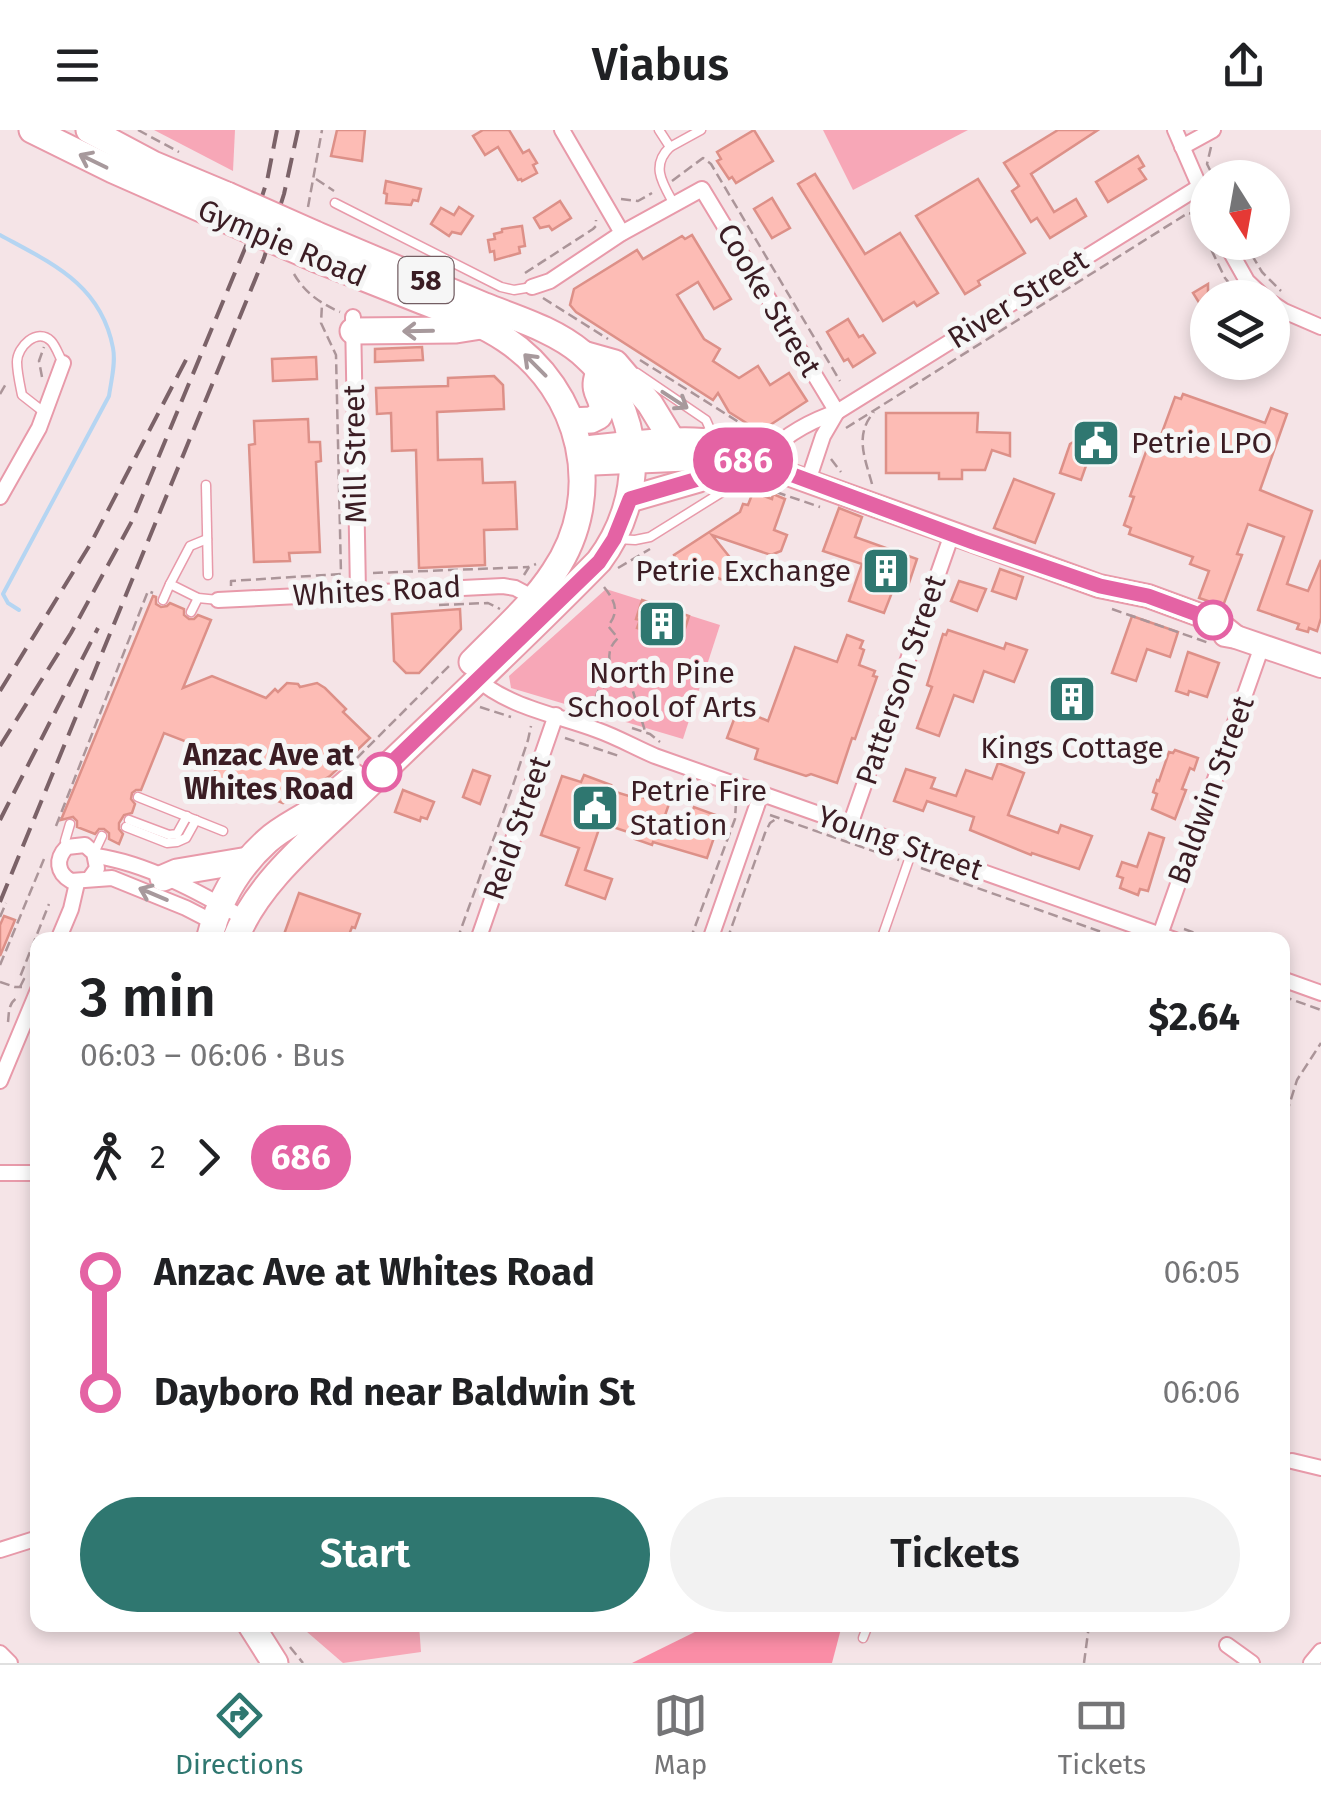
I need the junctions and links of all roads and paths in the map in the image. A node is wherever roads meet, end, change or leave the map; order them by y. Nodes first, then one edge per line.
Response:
1 (32, 130) edge
2 (89, 130) edge
3 (322, 130) edge
4 (659, 130) edge
5 (701, 130) edge
6 (1175, 130) edge
7 (569, 132) edge
8 (1215, 136) edge
9 (670, 147) junction
10 (1182, 147) junction
11 (1206, 160) edge
12 (1190, 166) edge
13 (314, 178) junction
14 (1190, 193) edge
15 (335, 203) joint
16 (674, 204) junction
17 (309, 205) dead end
18 (226, 207) junction
19 (596, 218) dead end
20 (622, 233) junction
21 (309, 252) junction
22 (1253, 260) edge
23 (1227, 280) edge
24 (1268, 280) edge
25 (526, 282) junction
26 (322, 304) junction
27 (1290, 314) edge
28 (353, 324) junction
29 (481, 326) junction
30 (1321, 327) edge
31 (63, 363) joint
32 (601, 366) junction
33 (710, 404) dead end
34 (882, 405) junction
35 (837, 412) junction
36 (45, 413) junction
37 (572, 421) junction
38 (837, 434) dead end
39 (760, 438) dead end
40 (672, 440) junction
41 (716, 451) junction
42 (830, 452) dead end
43 (632, 453) junction
44 (581, 456) junction
45 (752, 461) junction
46 (849, 477) dead end
47 (808, 481) junction
48 (860, 481) dead end
49 (206, 485) dead end
50 (747, 489) dead end
51 (0, 497) edge
52 (630, 499) junction
53 (831, 510) dead end
54 (952, 534) junction
55 (206, 539) junction
56 (614, 539) junction
57 (542, 559) dead end
58 (208, 575) dead end
59 (601, 583) dead end
60 (170, 584) junction
61 (358, 592) junction
62 (525, 593) junction
63 (198, 598) junction
64 (163, 599) joint
65 (225, 599) junction
66 (191, 612) dead end
67 (1262, 646) junction
68 (1321, 666) edge
69 (472, 673) junction
70 (616, 682) junction
71 (589, 713) dead end
72 (556, 716) junction
73 (530, 726) dead end
74 (645, 733) dead end
75 (762, 794) junction
76 (138, 797) dead end
77 (736, 803) dead end
78 (192, 818) junction
79 (777, 818) dead end
80 (128, 823) dead end
81 (70, 824) dead end
82 (850, 825) junction
83 (56, 826) dead end
84 (223, 831) dead end
85 (102, 836) dead end
86 (67, 847) junction
87 (913, 848) junction
88 (46, 854) dead end
89 (95, 854) junction
90 (248, 860) junction
91 (163, 878) junction
92 (83, 880) junction
93 (6, 902) dead end
94 (49, 904) dead end
95 (0, 917) edge
96 (214, 922) edge
97 (239, 931) edge
98 (38, 932) edge
99 (61, 932) edge
100 (460, 932) edge
101 (481, 932) edge
102 (693, 932) edge
103 (713, 932) edge
104 (730, 932) edge
105 (884, 932) edge
106 (1153, 932) edge
107 (1169, 932) edge
108 (30, 952) edge
109 (0, 966) edge
110 (0, 982) edge
111 (1290, 982) edge
112 (29, 991) edge
113 (1321, 993) edge
114 (1290, 999) edge
115 (1321, 1010) edge
116 (4, 1032) dead end
117 (1321, 1043) edge
118 (0, 1080) edge
119 (1290, 1102) edge
120 (0, 1173) edge
121 (30, 1173) edge
122 (1292, 1461) dead end
123 (1321, 1468) edge
124 (30, 1541) edge
125 (0, 1550) edge
126 (259, 1632) edge
127 (865, 1632) edge
128 (1088, 1632) edge
129 (863, 1638) dead end
130 (1227, 1645) dead end
131 (1321, 1651) edge
132 (0, 1653) edge
133 (281, 1653) edge
134 (10, 1663) edge
135 (304, 1663) edge
136 (1084, 1663) edge
137 (1252, 1663) edge
138 (1311, 1663) edge

18 -> 1 highway, Gympie Road / 58
2 - 18 highway, Gympie Road / 58
3 - 13 path
4 - 9 lane
5 - 9 lane
6 - 10 street
7 - 20 street
8 - 10 street
8 - 11 path
9 - 16 lane
10 - 12 street
13 - 15 path
13 - 17 path
14 - 35 street, River Street
15 - 25 lane
16 - 20 street
16 - 35 street, Cooke Street
18 - 21 highway, Gympie Road / 58, bridge
19 - 25 path
20 - 25 street
21 - 26 path
21 - 29 highway, Gympie Road / 58
21 - 32 highway, Gympie Road / 58
22 - 24 path
23 - 34 path
26 - 28 path
26 - 65 path
27 - 30 street
29 -> 28 highway
28 - 61 street, Mill Street
37 -> 29 highway, Gympie Road / 58
31 - 36 street
31 - 36 lane
32 - 37 highway
32 - 40 highway, 58
32 -> 41 lane
32 - 43 highway, Gympie Road / 58
33 - 39 path
34 - 38 path
34 - 48 path
35 - 45 street, River Street
35 - 47 street
36 - 51 street
37 - 44 highway, Gympie Road / 58
40 - 41 main road
40 - 43 main road
41 - 43 main road
41 - 45 main road
41 - 52 highway
42 - 46 path
43 - 44 main road
43 - 52 highway
44 - 62 highway
45 - 47 main road
45 - 56 lane
47 - 54 main road
49 - 55 lane
50 - 53 path
52 - 56 highway
54 - 67 main road
54 - 82 street, Patterson Street
55 - 58 lane
55 - 60 lane
56 - 69 highway
57 - 62 path
59 - 70 path
60 - 63 lane
60 - 64 lane
61 - 62 street, Whites Road
61 - 65 street, Whites Road
62 - 69 highway
63 - 65 lane
63 - 66 lane
64 - 83 path
67 - 68 main road
67 - 107 street, Baldwin Street
69 - 72 street, Young Street
69 - 90 highway
69 - 97 highway
70 - 71 path
70 - 74 path
72 - 75 street, Young Street
72 - 101 street, Reid Street
73 - 100 path
75 - 82 street, Young Street
75 - 103 street
76 - 78 lane
77 - 102 path
78 - 80 lane
78 - 84 lane
79 - 104 path
81 - 86 lane
82 - 87 street, Young Street
85 - 89 lane
86 - 89 street
86 - 92 street
87 - 105 lane
87 - 106 street, Young Street
88 - 109 path
89 - 91 street
89 - 92 street
90 - 91 highway
90 - 96 highway
91 - 96 street
96 -> 92 street
92 - 99 street
93 - 95 path
94 - 98 path
96 - 97 street
108 - 112 path
110 - 112 path
111 - 113 street
112 - 116 path
112 - 118 street
114 - 115 path
117 - 119 path
120 - 121 street
122 - 123 street
124 - 125 street
126 - 133 highway
127 - 129 lane
128 - 136 path
130 - 137 street
131 - 138 street
132 - 134 street
133 - 135 path

